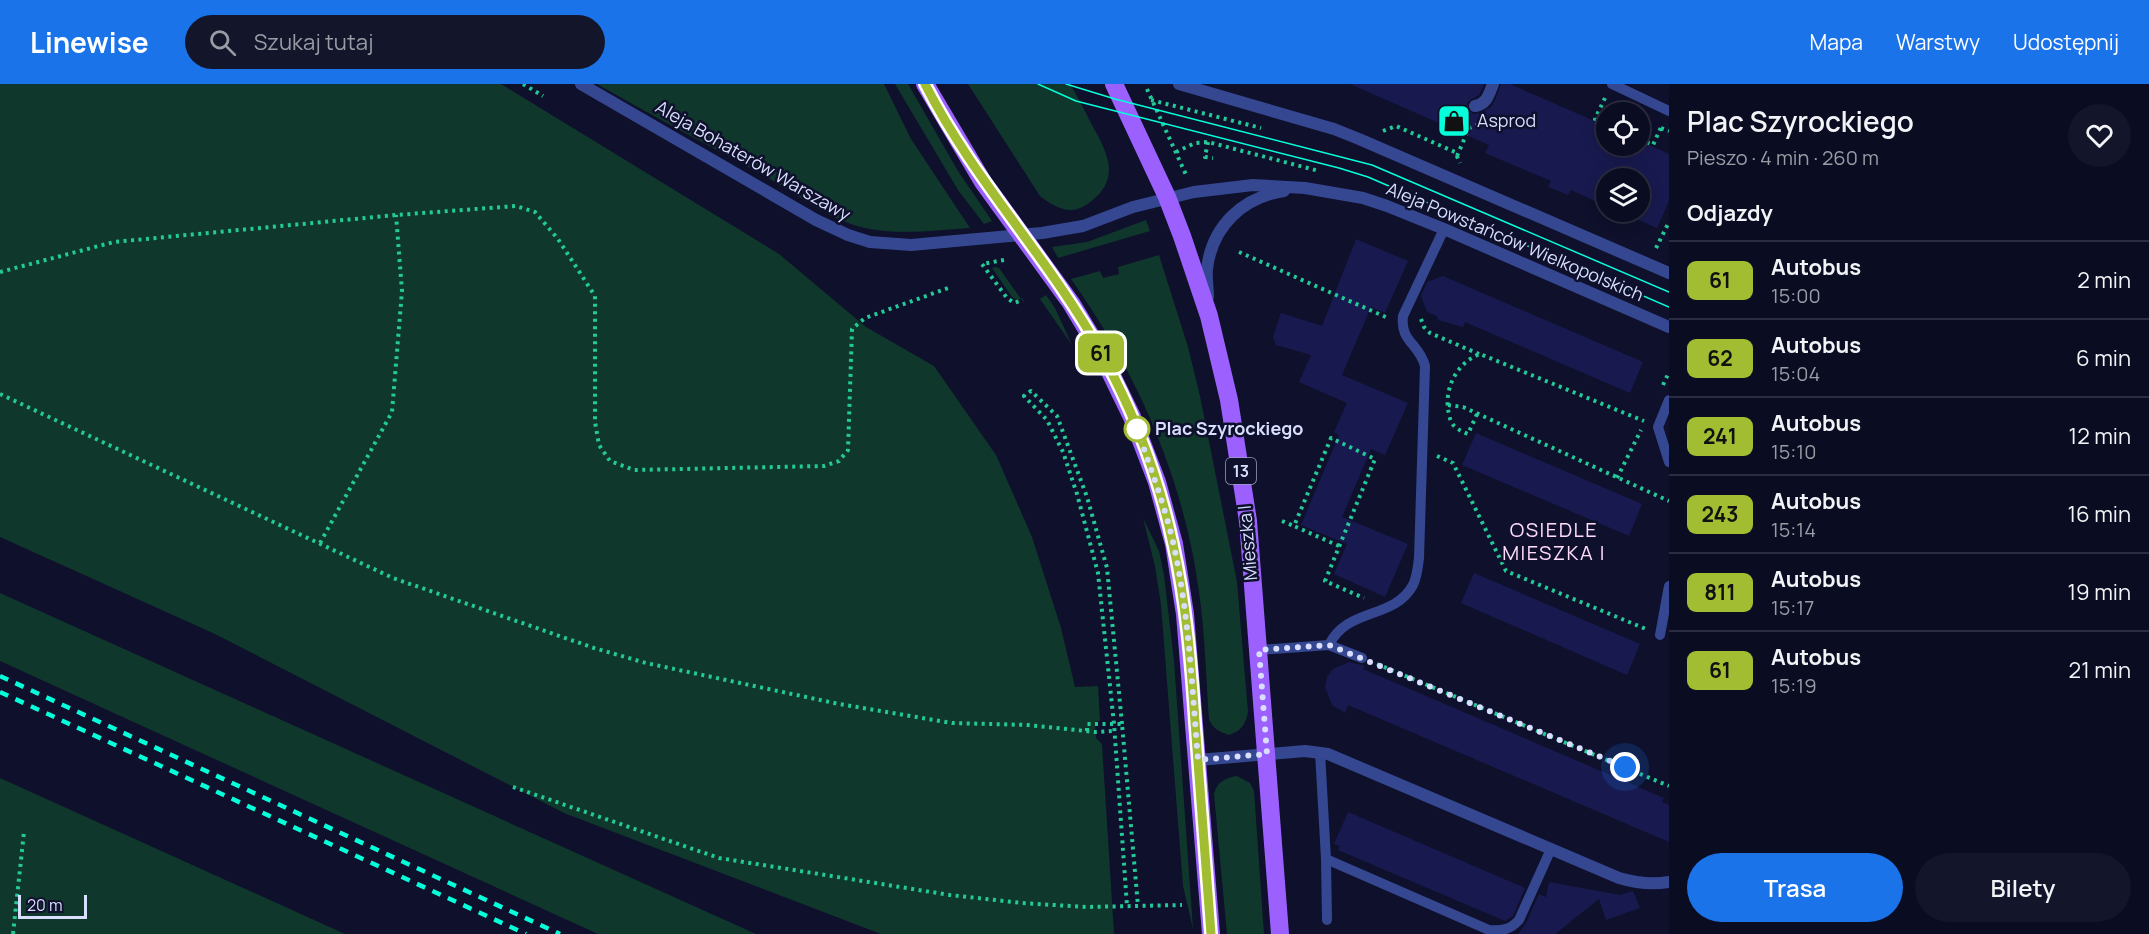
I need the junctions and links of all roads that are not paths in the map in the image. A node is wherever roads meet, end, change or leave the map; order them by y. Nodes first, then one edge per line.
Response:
1 (581, 84) edge
2 (925, 84) edge
3 (1114, 84) edge
4 (1179, 84) edge
5 (1493, 84) edge
6 (1610, 88) edge
7 (1475, 106) dead end
8 (1667, 115) edge
9 (1305, 188) junction
10 (1167, 197) junction
11 (1444, 229) junction
12 (1023, 235) junction
13 (1669, 273) edge
14 (1209, 316) junction
15 (1669, 327) edge
16 (1669, 400) edge
17 (1669, 462) edge
18 (1669, 586) edge
19 (1660, 635) road end
20 (1329, 645) junction
21 (1259, 650) junction
22 (1362, 658) road end
23 (1320, 752) junction
24 (1267, 754) junction
25 (1198, 760) junction
26 (1551, 849) junction
27 (1326, 859) junction
28 (1669, 882) edge
29 (1327, 920) dead end
30 (1212, 934) edge
31 (1280, 934) edge

1 - 12 street, Aleja Bohaterów Warszawy
2 - 12 main road
3 - 10 main road, 13
4 - 13 street, Aleja Powstańców Wielkopolskich
5 - 7 street
6 - 8 lane
9 - 10 street, Aleja Powstańców Wielkopolskich
9 - 11 street, Aleja Powstańców Wielkopolskich
9 - 14 street
10 - 12 street, Aleja Bohaterów Warszawy
10 - 14 main road, Mieszka I / 13
11 - 15 street, Aleja Powstańców Wielkopolskich
11 - 20 lane
12 - 25 main road
14 - 21 main road, Mieszka I / 13
16 - 17 lane
18 - 19 lane
20 - 21 lane
20 - 22 lane
21 - 24 main road, Mieszka I / 13
23 - 24 street
23 - 26 street
23 - 27 lane
24 - 25 street
24 - 31 main road, Mieszka I / 13
25 - 30 main road
26 - 27 lane
26 - 28 street
27 - 29 lane

